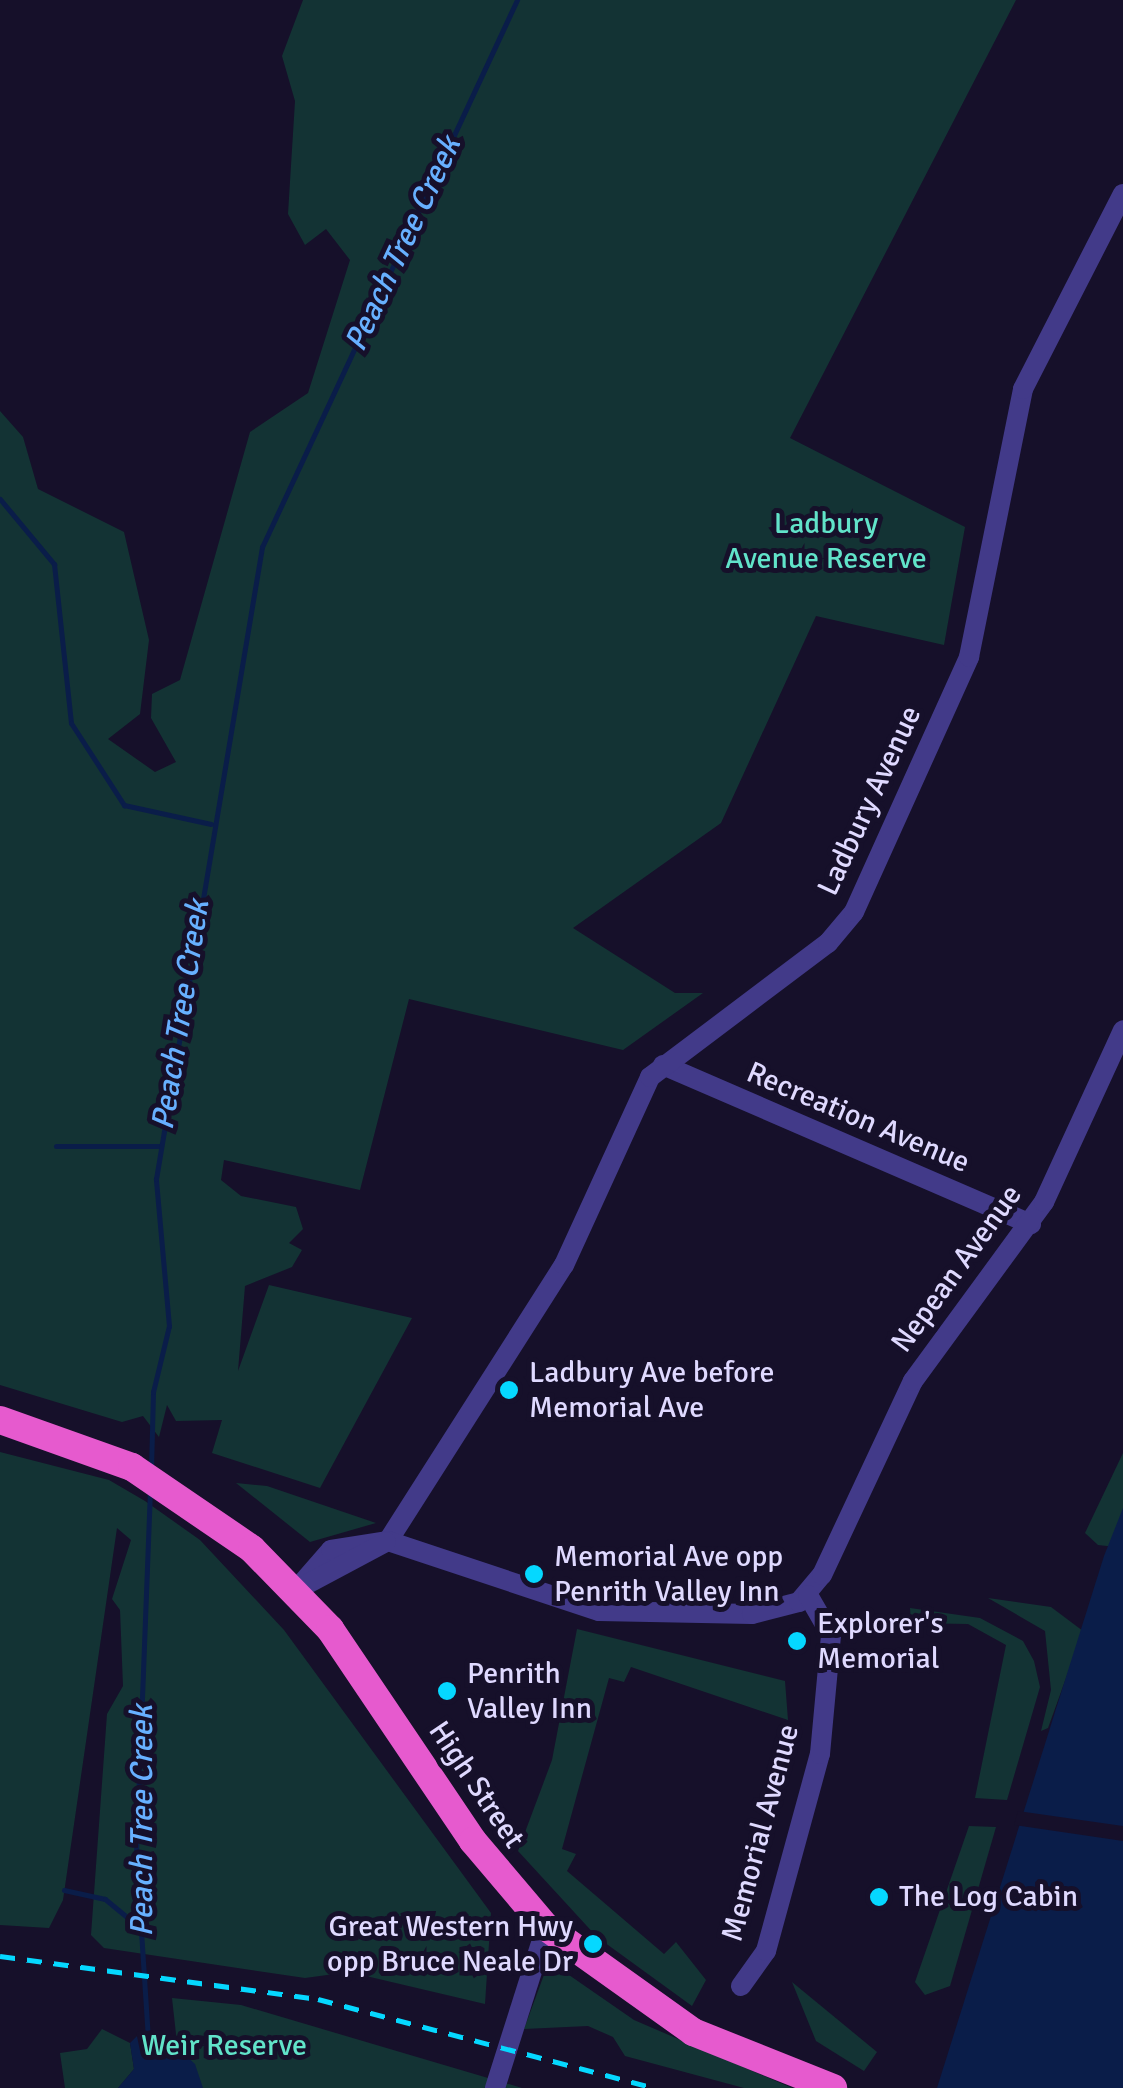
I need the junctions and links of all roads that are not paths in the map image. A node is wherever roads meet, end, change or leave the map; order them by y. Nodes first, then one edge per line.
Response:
1 (1123, 194) edge
2 (1123, 1030) edge
3 (663, 1065) junction
4 (1031, 1224) junction
5 (0, 1420) edge
6 (388, 1540) junction
7 (296, 1590) junction
8 (808, 1595) junction
9 (546, 1927) junction
10 (741, 1986) dead end
11 (495, 2088) edge
12 (832, 2088) edge

1 - 3 street, Ladbury Avenue
2 - 4 street, Nepean Avenue
3 - 4 street, Recreation Avenue
3 - 6 street, Ladbury Avenue
4 - 8 street, Nepean Avenue
5 - 7 highway, High Street
6 - 7 street
6 - 8 street
7 - 9 highway, High Street
8 - 10 street, Memorial Avenue
9 - 11 street
9 - 12 highway, High Street

